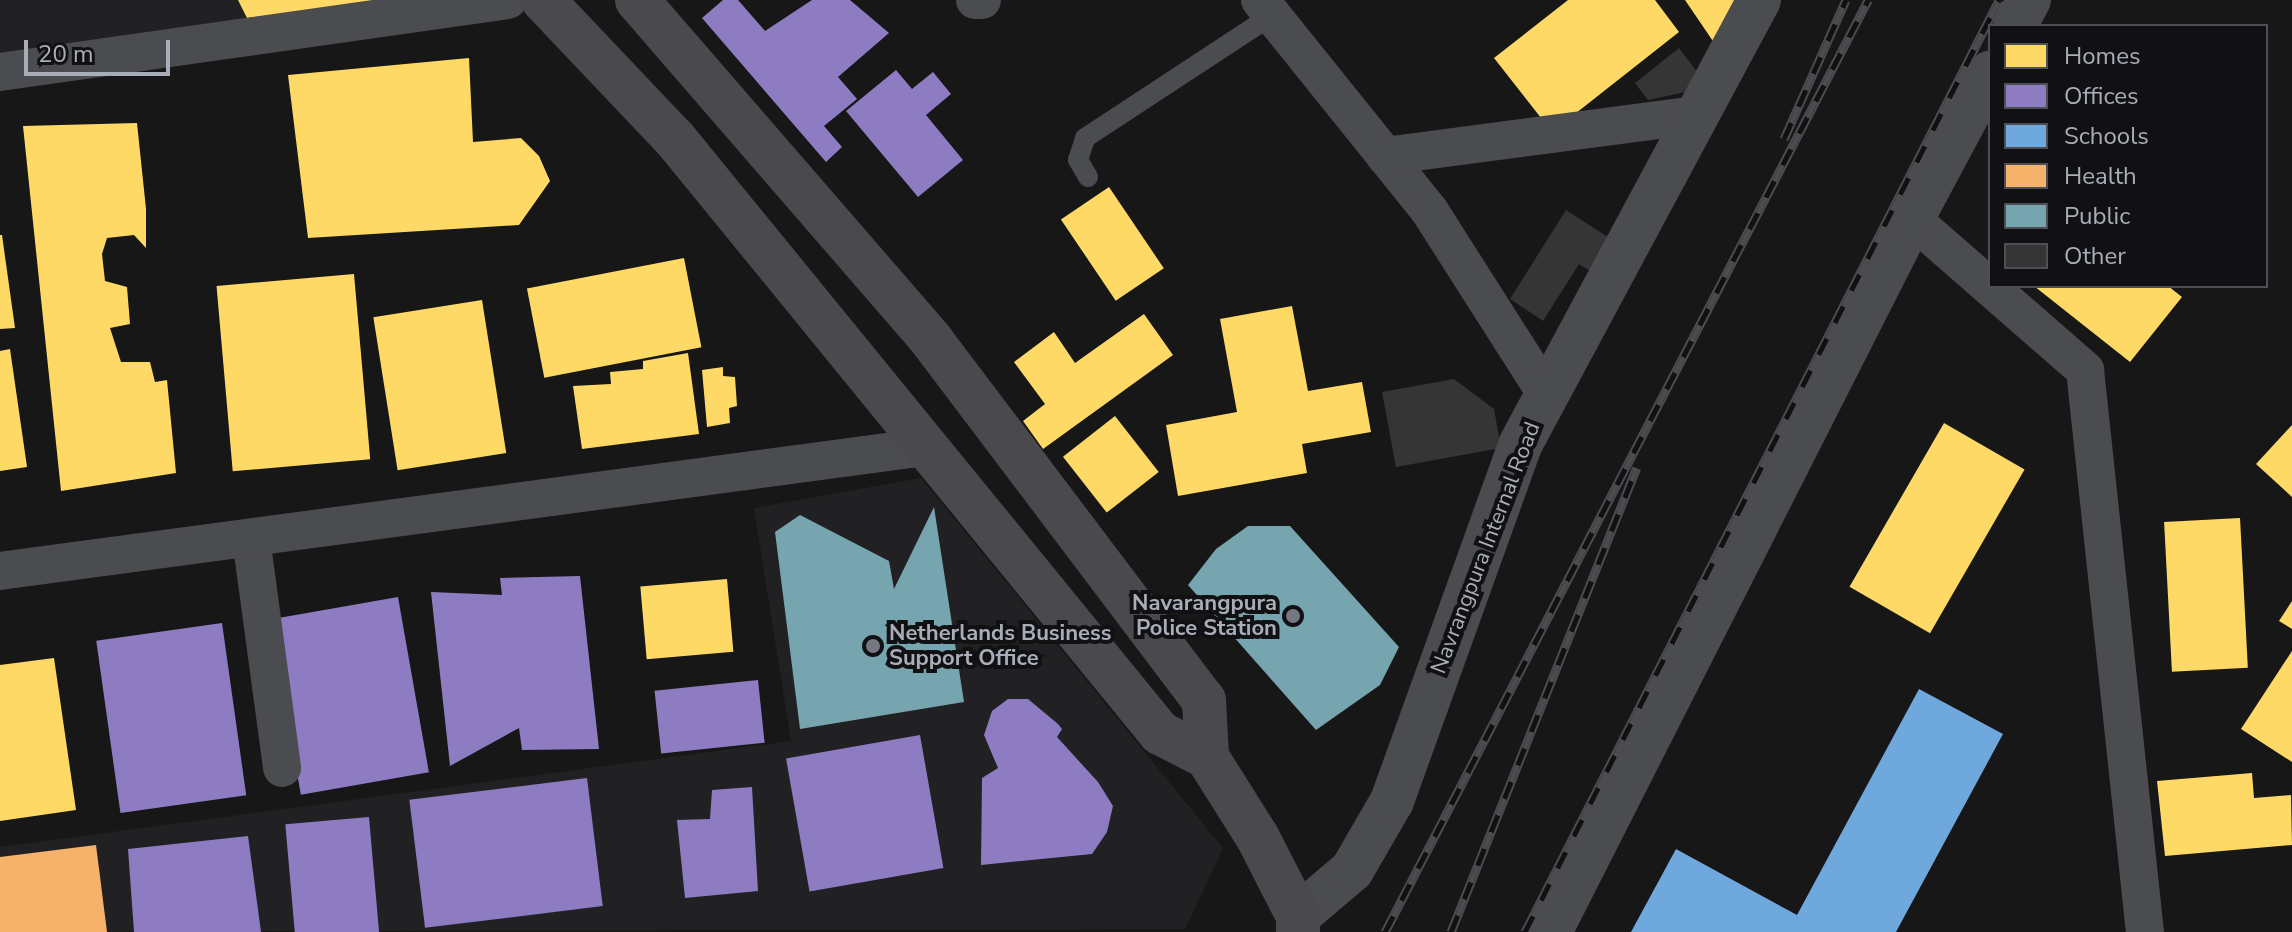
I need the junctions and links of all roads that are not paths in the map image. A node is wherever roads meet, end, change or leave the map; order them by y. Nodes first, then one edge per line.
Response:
1 (508, 0) edge
2 (543, 0) edge
3 (637, 0) edge
4 (975, 0) edge
5 (982, 0) edge
6 (1759, 0) edge
7 (2029, 0) edge
8 (1263, 4) edge
9 (2016, 24) edge
10 (0, 72) edge
11 (1988, 77) edge
12 (1697, 115) junction
13 (1385, 156) junction
14 (1088, 177) dead end
15 (1912, 219) junction
16 (1988, 285) edge
17 (1991, 288) edge
18 (1547, 395) junction
19 (924, 447) junction
20 (251, 538) junction
21 (0, 571) edge
22 (1207, 757) junction
23 (282, 768) dead end
24 (1298, 924) edge
25 (1550, 932) edge
26 (2145, 932) edge

1 - 10 street
2 - 19 main road
3 - 22 main road
4 - 5 street
6 - 12 street, Navrangpura Internal Road
7 - 9 street
8 - 13 street
8 - 14 lane
11 - 15 street
12 - 13 street
12 - 18 street, Navrangpura Internal Road
13 - 18 street
15 - 16 street
15 - 25 street
17 - 26 street
18 - 24 street, Navrangpura Internal Road
19 - 20 street
19 - 22 main road
20 - 21 street
20 - 23 street
22 - 24 main road

